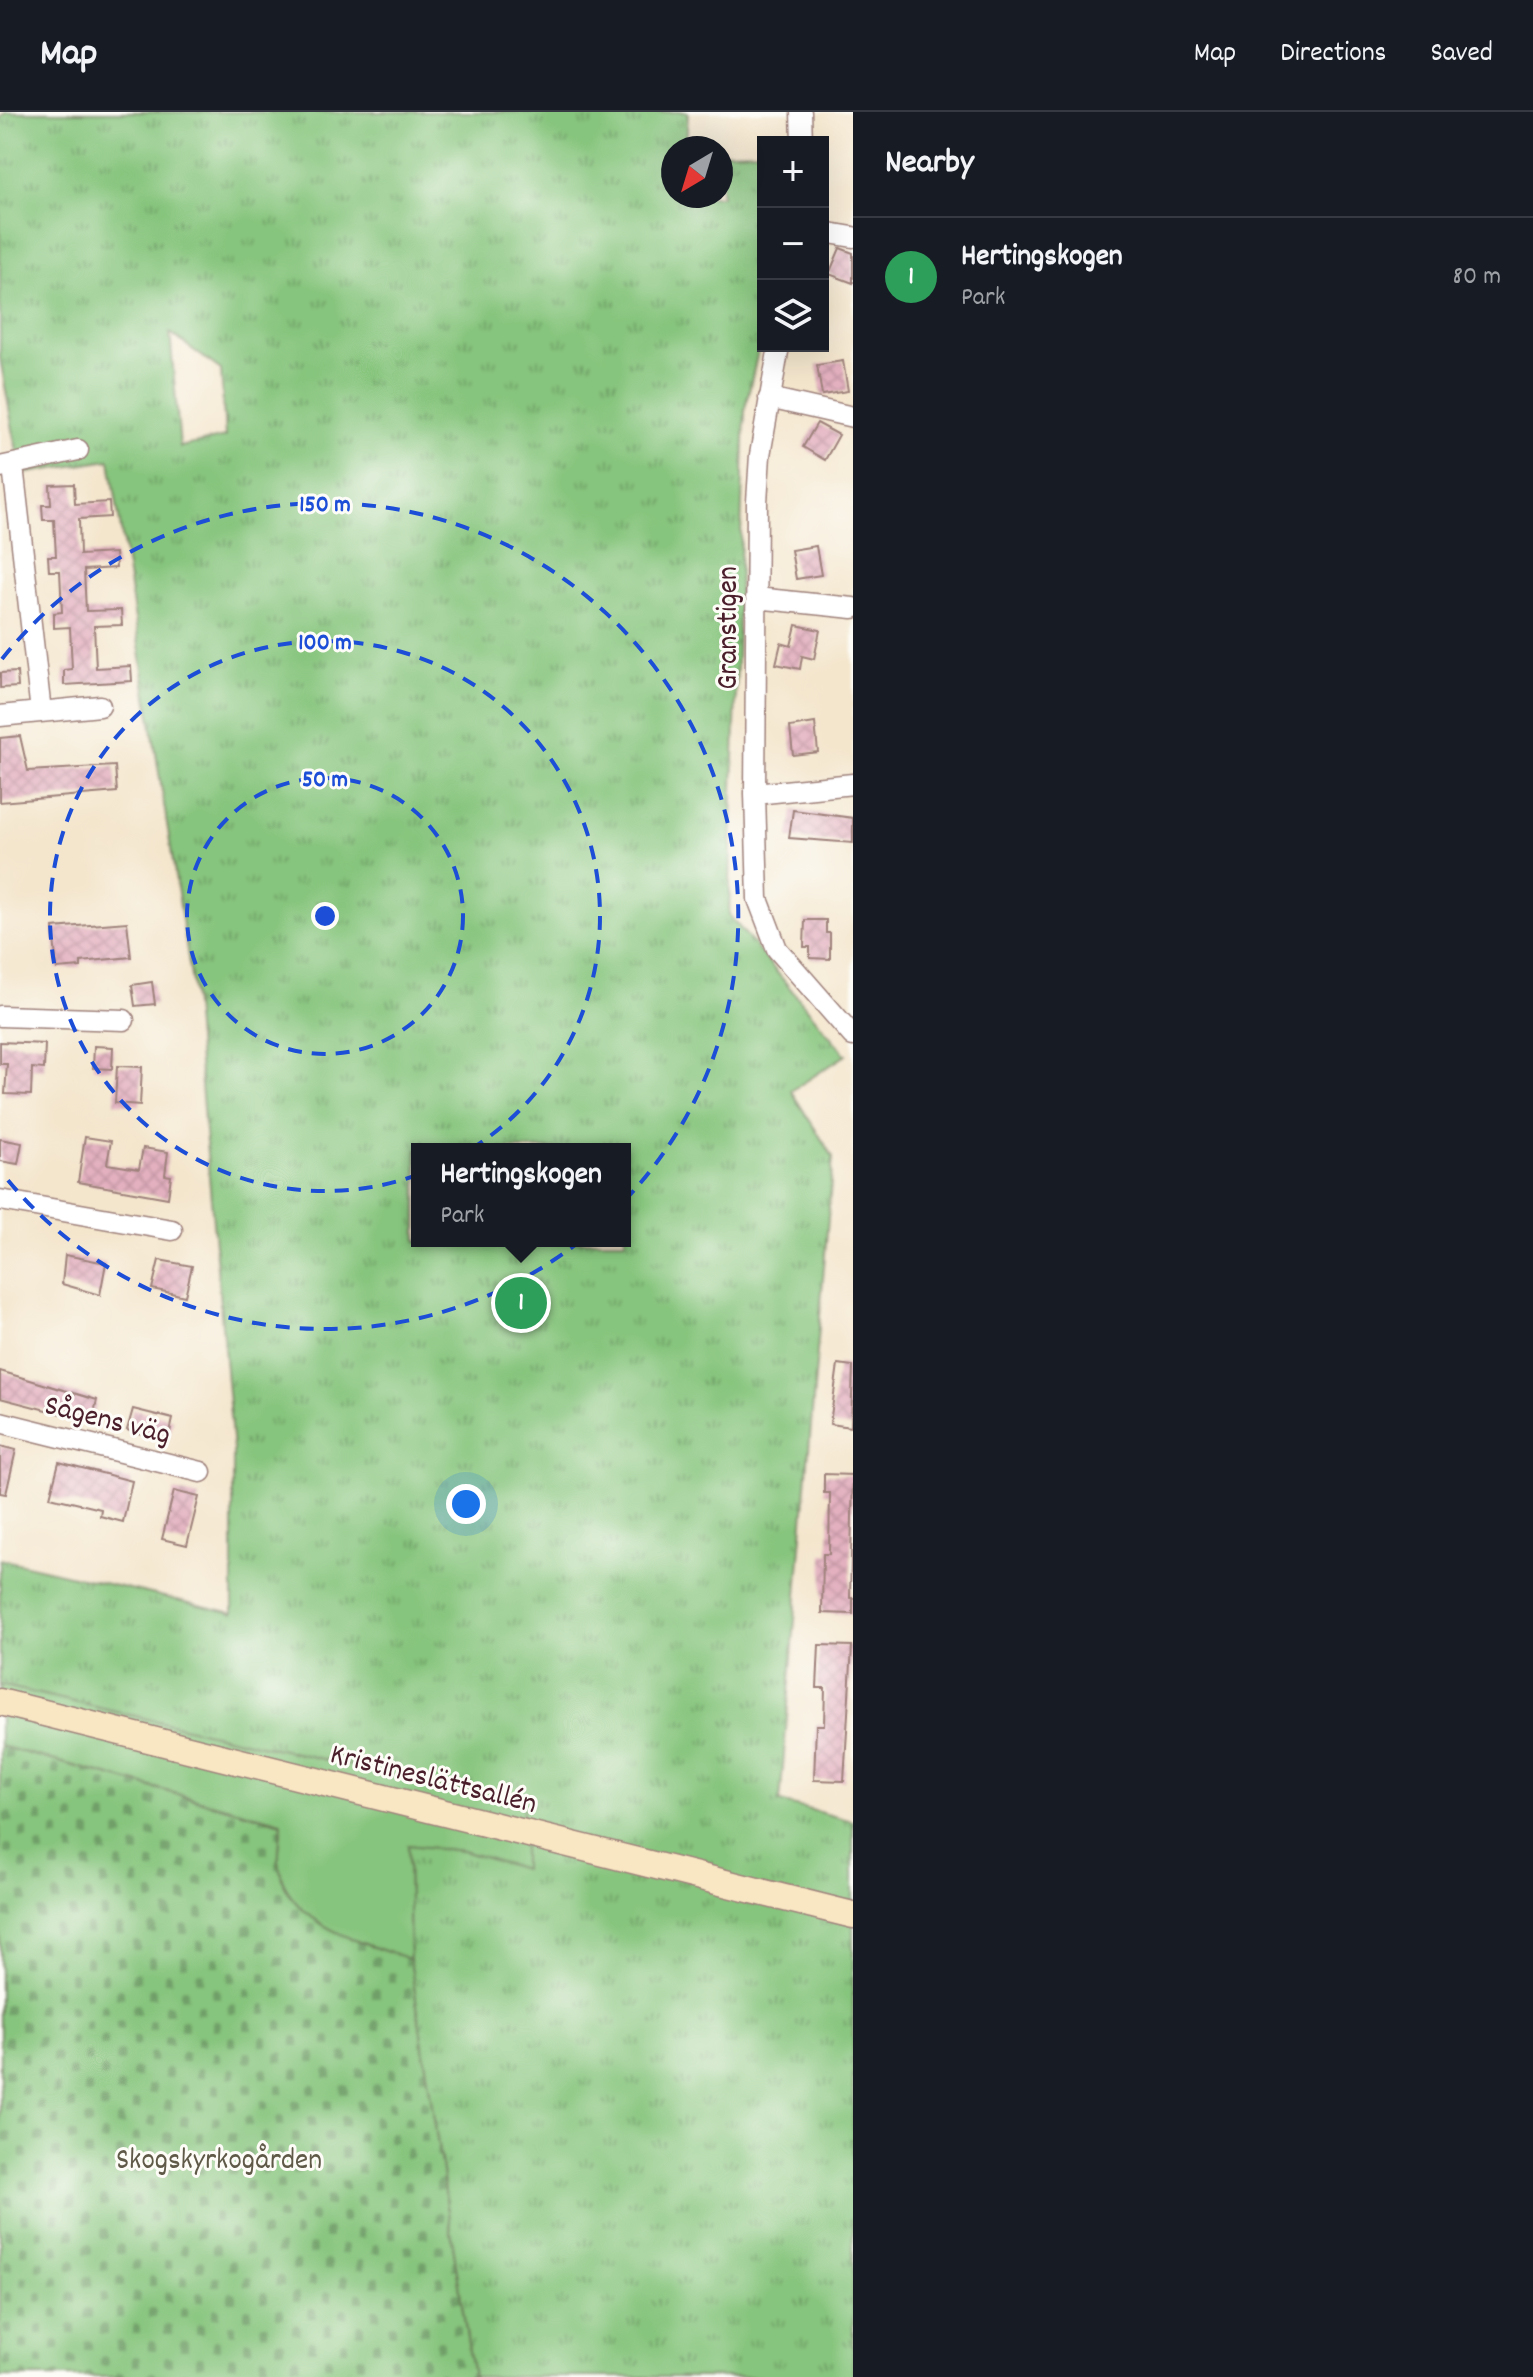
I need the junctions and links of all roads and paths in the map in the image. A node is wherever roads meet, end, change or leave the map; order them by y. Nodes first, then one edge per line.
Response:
1 (801, 112) edge
2 (802, 136) edge
3 (829, 233) edge
4 (853, 237) edge
5 (778, 352) edge
6 (769, 398) junction
7 (853, 417) edge
8 (78, 450) dead end
9 (6, 467) edge
10 (756, 598) junction
11 (853, 608) edge
12 (100, 706) dead end
13 (41, 712) junction
14 (0, 716) edge
15 (853, 784) edge
16 (755, 794) junction
17 (0, 1016) edge
18 (124, 1020) dead end
19 (853, 1036) edge
20 (0, 1200) edge
21 (172, 1230) dead end
22 (0, 1422) edge
23 (201, 1472) dead end
24 (0, 1702) edge
25 (853, 1915) edge

1 - 2 street
3 - 4 street
5 - 6 street, Granstigen
6 - 7 street
6 - 10 street, Granstigen
8 - 9 street
9 - 13 street
10 - 11 street
10 - 16 street, Granstigen
12 - 13 street
13 - 14 street
15 - 16 street
16 - 19 street, Granstigen
17 - 18 street
20 - 21 street
22 - 23 street, Sågens väg
24 - 25 street, Kristineslättsallén

